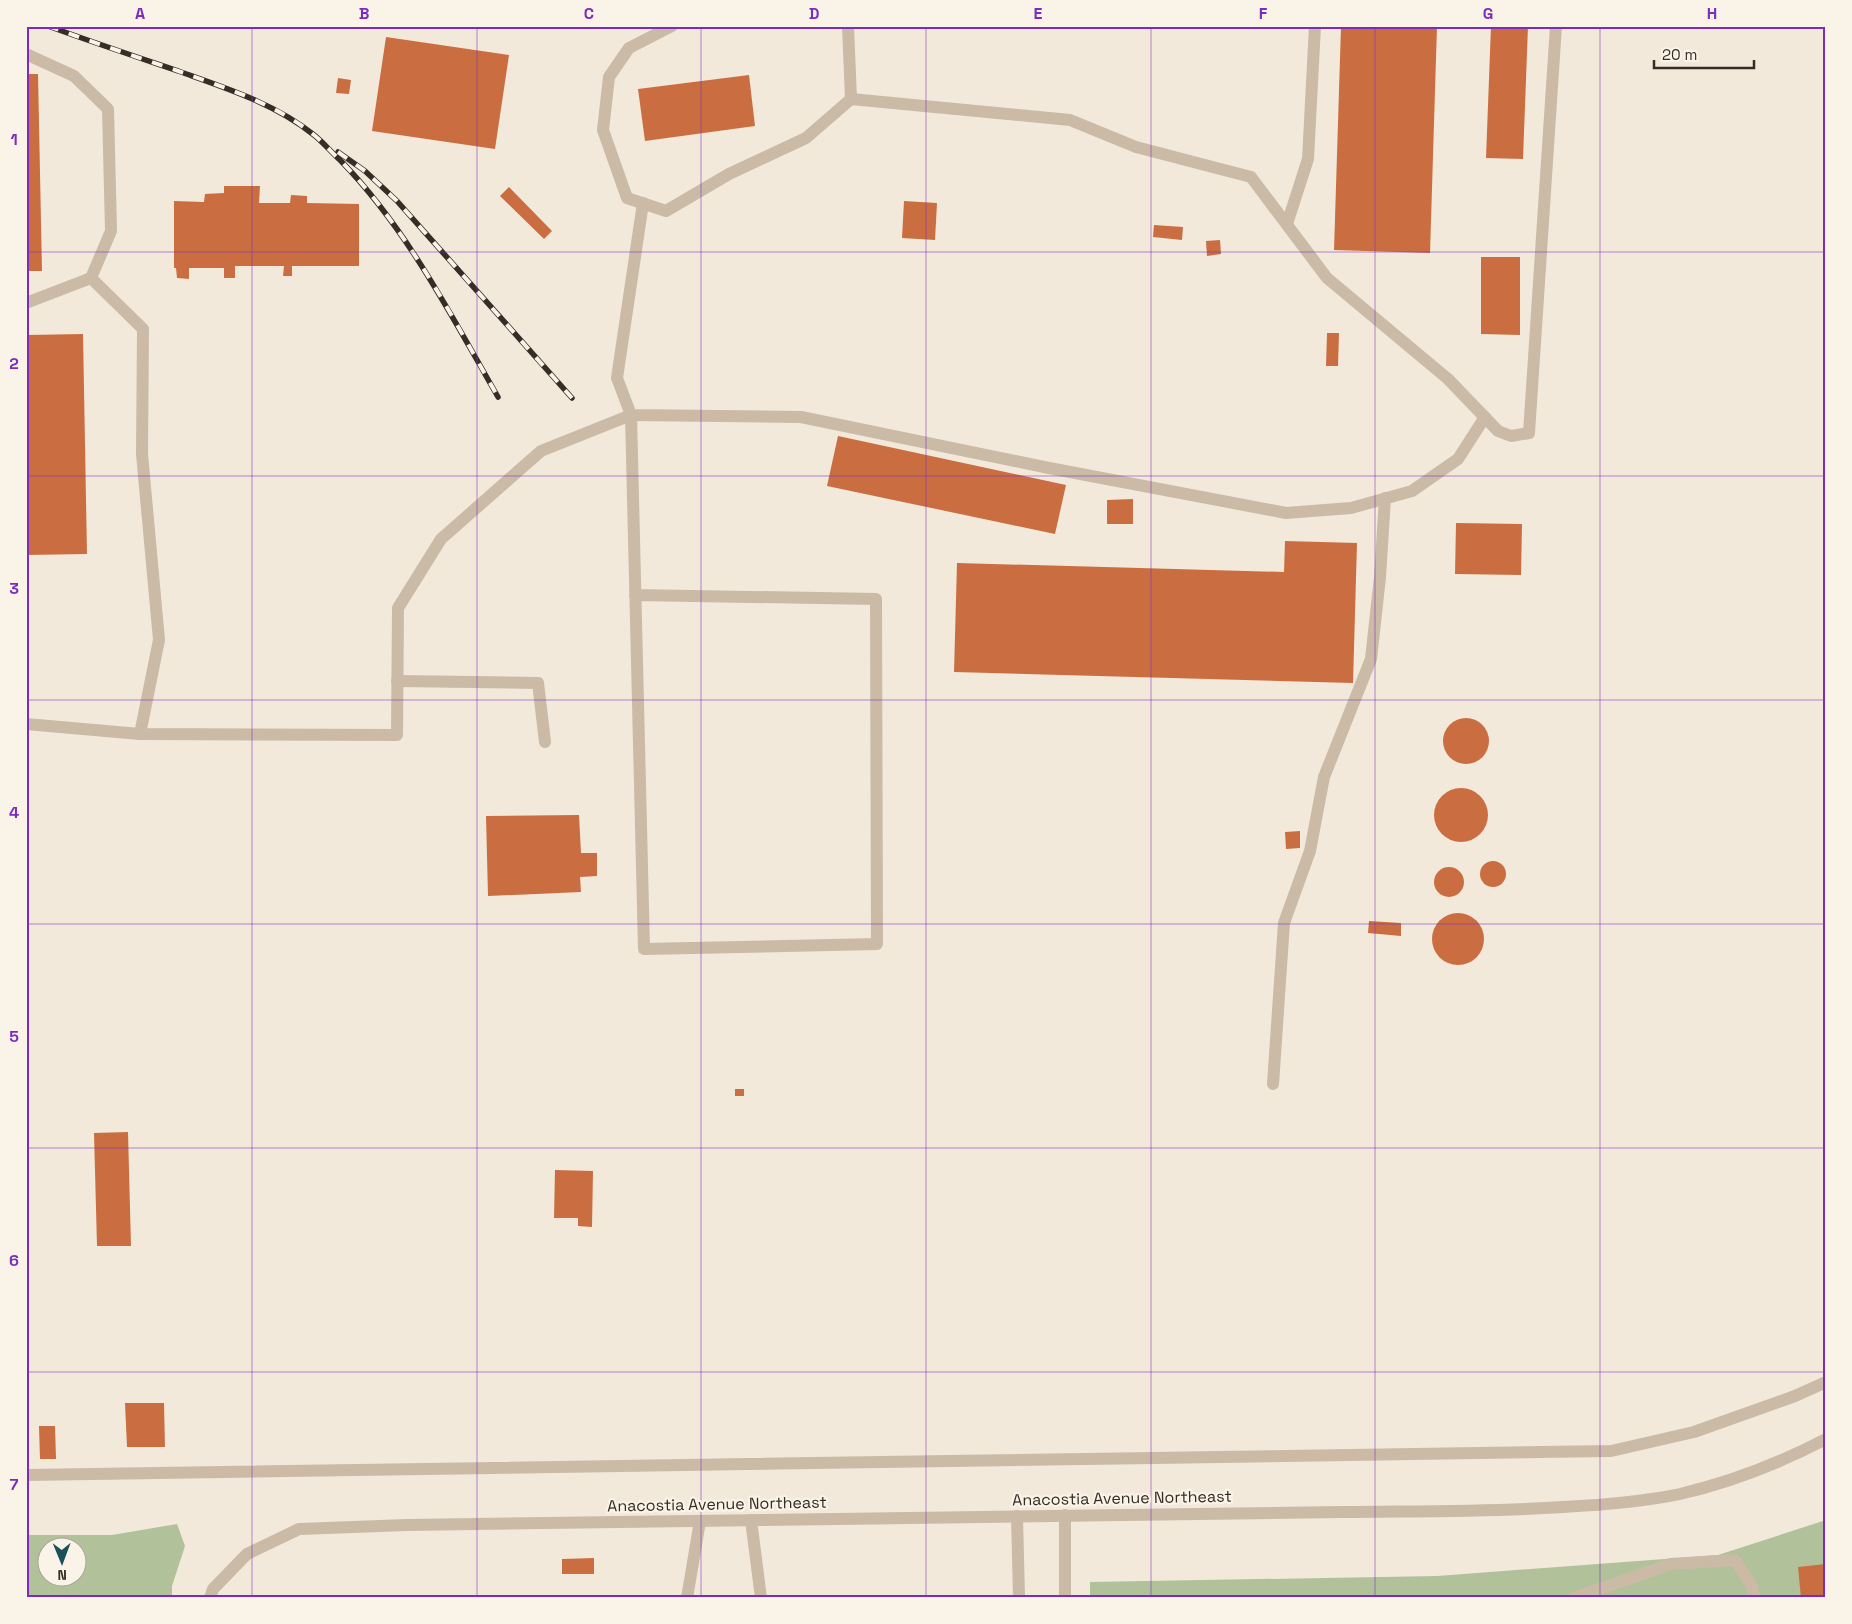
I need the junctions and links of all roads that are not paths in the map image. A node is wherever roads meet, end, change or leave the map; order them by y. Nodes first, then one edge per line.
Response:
1 (672, 26) edge
2 (848, 26) edge
3 (1315, 26) edge
4 (1556, 26) edge
5 (26, 54) edge
6 (851, 99) junction
7 (643, 203) junction
8 (1287, 224) junction
9 (91, 278) junction
10 (26, 303) edge
11 (631, 416) junction
12 (1485, 417) junction
13 (1385, 498) junction
14 (635, 595) junction
15 (397, 681) junction
16 (26, 724) edge
17 (140, 734) junction
18 (545, 742) dead end
19 (1273, 1084) dead end
20 (1826, 1382) edge
21 (1826, 1439) edge
22 (26, 1475) edge
23 (1065, 1515) junction
24 (1017, 1516) junction
25 (700, 1520) junction
26 (751, 1520) junction
27 (210, 1598) edge
28 (688, 1598) edge
29 (761, 1598) edge
30 (1019, 1598) edge
31 (1065, 1598) edge
32 (1574, 1598) edge
33 (1754, 1598) edge

1 - 7 street
2 - 6 street
3 - 8 street
4 - 12 street
5 - 9 street
6 - 7 street
6 - 8 street
7 - 11 street
8 - 12 street
9 - 10 street
9 - 17 street
11 - 13 street
11 - 14 street
11 - 15 street
12 - 13 street
13 - 19 street
14 - 14 street
15 - 17 street
15 - 18 street
16 - 17 street
20 - 22 street
21 - 23 street, Anacostia Avenue Northeast
23 - 24 street, Anacostia Avenue Northeast
23 - 31 street
24 - 26 street, Anacostia Avenue Northeast
24 - 30 street
25 - 26 street, Anacostia Avenue Northeast
25 - 27 street, Anacostia Avenue Northeast
25 - 28 street
26 - 29 street
32 - 33 street

